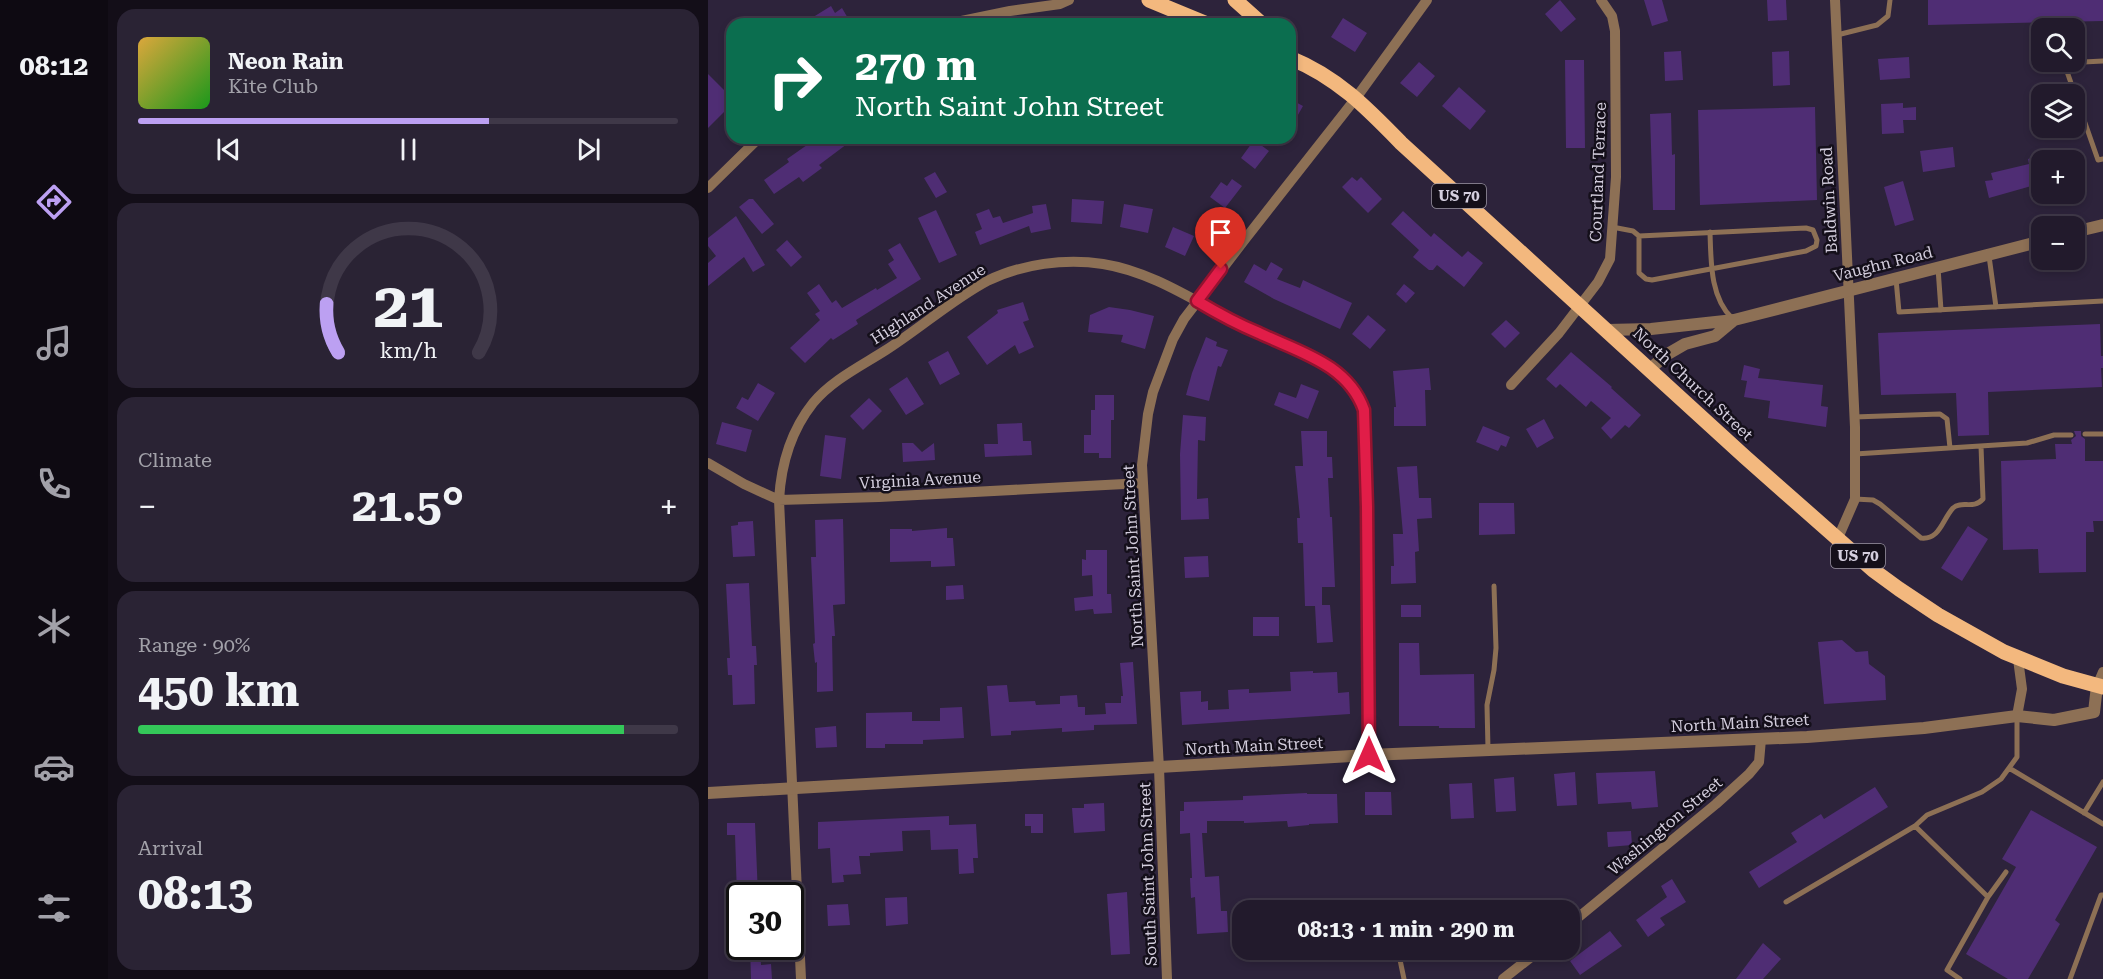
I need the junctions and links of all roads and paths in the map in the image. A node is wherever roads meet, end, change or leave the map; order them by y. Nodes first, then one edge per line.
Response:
1 (1069, 0) edge
2 (1149, 0) edge
3 (1235, 0) edge
4 (1427, 0) edge
5 (1601, 0) edge
6 (1835, 0) edge
7 (1890, 0) edge
8 (976, 18) edge
9 (1192, 18) edge
10 (1255, 18) edge
11 (1837, 35) junction
12 (1296, 54) edge
13 (1296, 61) edge
14 (2103, 61) edge
15 (1309, 66) junction
16 (1356, 98) junction
17 (753, 144) edge
18 (2103, 159) edge
19 (708, 188) edge
20 (2103, 225) edge
21 (1612, 227) junction
22 (2085, 229) edge
23 (1710, 232) junction
24 (1639, 236) junction
25 (2031, 244) edge
26 (1988, 254) junction
27 (1938, 267) junction
28 (1711, 269) junction
29 (1896, 277) junction
30 (1848, 289) junction
31 (1197, 301) junction
32 (2103, 301) edge
33 (1580, 305) junction
34 (1996, 307) junction
35 (1941, 310) junction
36 (1734, 320) junction
37 (1607, 330) junction
38 (1650, 369) junction
39 (1511, 385) dead end
40 (1854, 417) junction
41 (2085, 434) dead end
42 (2103, 434) edge
43 (2071, 435) dead end
44 (1982, 446) junction
45 (1950, 448) junction
46 (1855, 454) junction
47 (708, 463) edge
48 (1143, 483) junction
49 (1855, 499) junction
50 (778, 500) junction
51 (1838, 538) junction
52 (1494, 586) dead end
53 (2018, 658) junction
54 (2101, 682) edge
55 (2017, 716) junction
56 (1761, 740) junction
57 (1488, 751) junction
58 (1369, 755) junction
59 (1159, 768) junction
60 (2009, 768) junction
61 (2103, 782) edge
62 (792, 788) junction
63 (708, 793) edge
64 (2084, 813) junction
65 (2103, 824) edge
66 (1915, 826) junction
67 (2006, 872) dead end
68 (2103, 895) edge
69 (1988, 897) junction
70 (1786, 902) dead end
71 (1580, 916) edge
72 (1400, 960) edge
73 (1527, 960) edge
74 (801, 979) edge
75 (1167, 979) edge
76 (1404, 979) edge
77 (1503, 979) edge
78 (1960, 979) edge
79 (2070, 979) edge

1 - 8 street
2 - 9 main road
3 - 10 main road
4 - 16 street, North Saint John Street
5 - 21 street, Courtland Terrace
6 - 11 street, Baldwin Road
7 - 11 lane
11 - 30 street, Baldwin Road
12 - 15 main road, US 70
13 - 15 main road, North Church Street / US 70
14 - 18 lane
15 - 16 main road, North Church Street / US 70
16 - 31 street, North Saint John Street
16 - 33 main road, North Church Street / US 70
17 - 19 street
20 - 22 street
21 - 24 lane
21 - 33 street, Courtland Terrace
23 - 24 lane
23 - 28 lane
23 - 28 lane
24 - 28 lane
25 - 26 street, Vaughn Road
26 - 27 street, Vaughn Road
26 - 34 lane
27 - 29 street, Vaughn Road
27 - 35 lane
28 - 36 lane
29 - 30 street, Vaughn Road
29 - 35 lane
30 - 36 street, Vaughn Road
30 - 40 street, Baldwin Road
31 - 48 street, North Saint John Street
31 - 50 street, Highland Avenue
31 - 58 street, Highland Avenue
32 - 34 lane
33 - 37 main road, North Church Street / US 70
33 - 39 street, Courtland Terrace
34 - 35 lane
36 - 37 street, Vaughn Road
36 - 38 street, Vaughn Road
37 - 38 main road, North Church Street / US 70
38 - 51 main road, North Church Street / US 70
40 - 45 lane
40 - 46 street, Baldwin Road
41 - 42 lane
43 - 44 lane
44 - 45 lane
44 - 49 lane
45 - 46 lane
46 - 49 street, Baldwin Road
47 - 50 street, Virginia Avenue
48 - 50 street, Virginia Avenue
48 - 59 street, North Saint John Street
49 - 51 street, Baldwin Road
50 - 62 street, Highland Avenue
51 - 53 main road, North Church Street / US 70
52 - 57 lane
53 - 54 main road, North Church Street / US 70
53 - 55 street
54 - 55 street, North Main Street
55 - 56 street, North Main Street
55 - 60 lane
56 - 57 street, North Main Street
56 - 71 street, Washington Street
57 - 58 street, North Main Street
58 - 59 street, North Main Street
59 - 62 street, North Main Street
59 - 75 street, South Saint John Street
60 - 64 lane
60 - 66 lane
61 - 64 lane
62 - 63 street, North Main Street
62 - 74 street, Highland Avenue
64 - 65 lane
66 - 69 lane
66 - 70 lane
67 - 69 lane
68 - 79 lane
69 - 78 lane
72 - 76 lane
73 - 77 street

